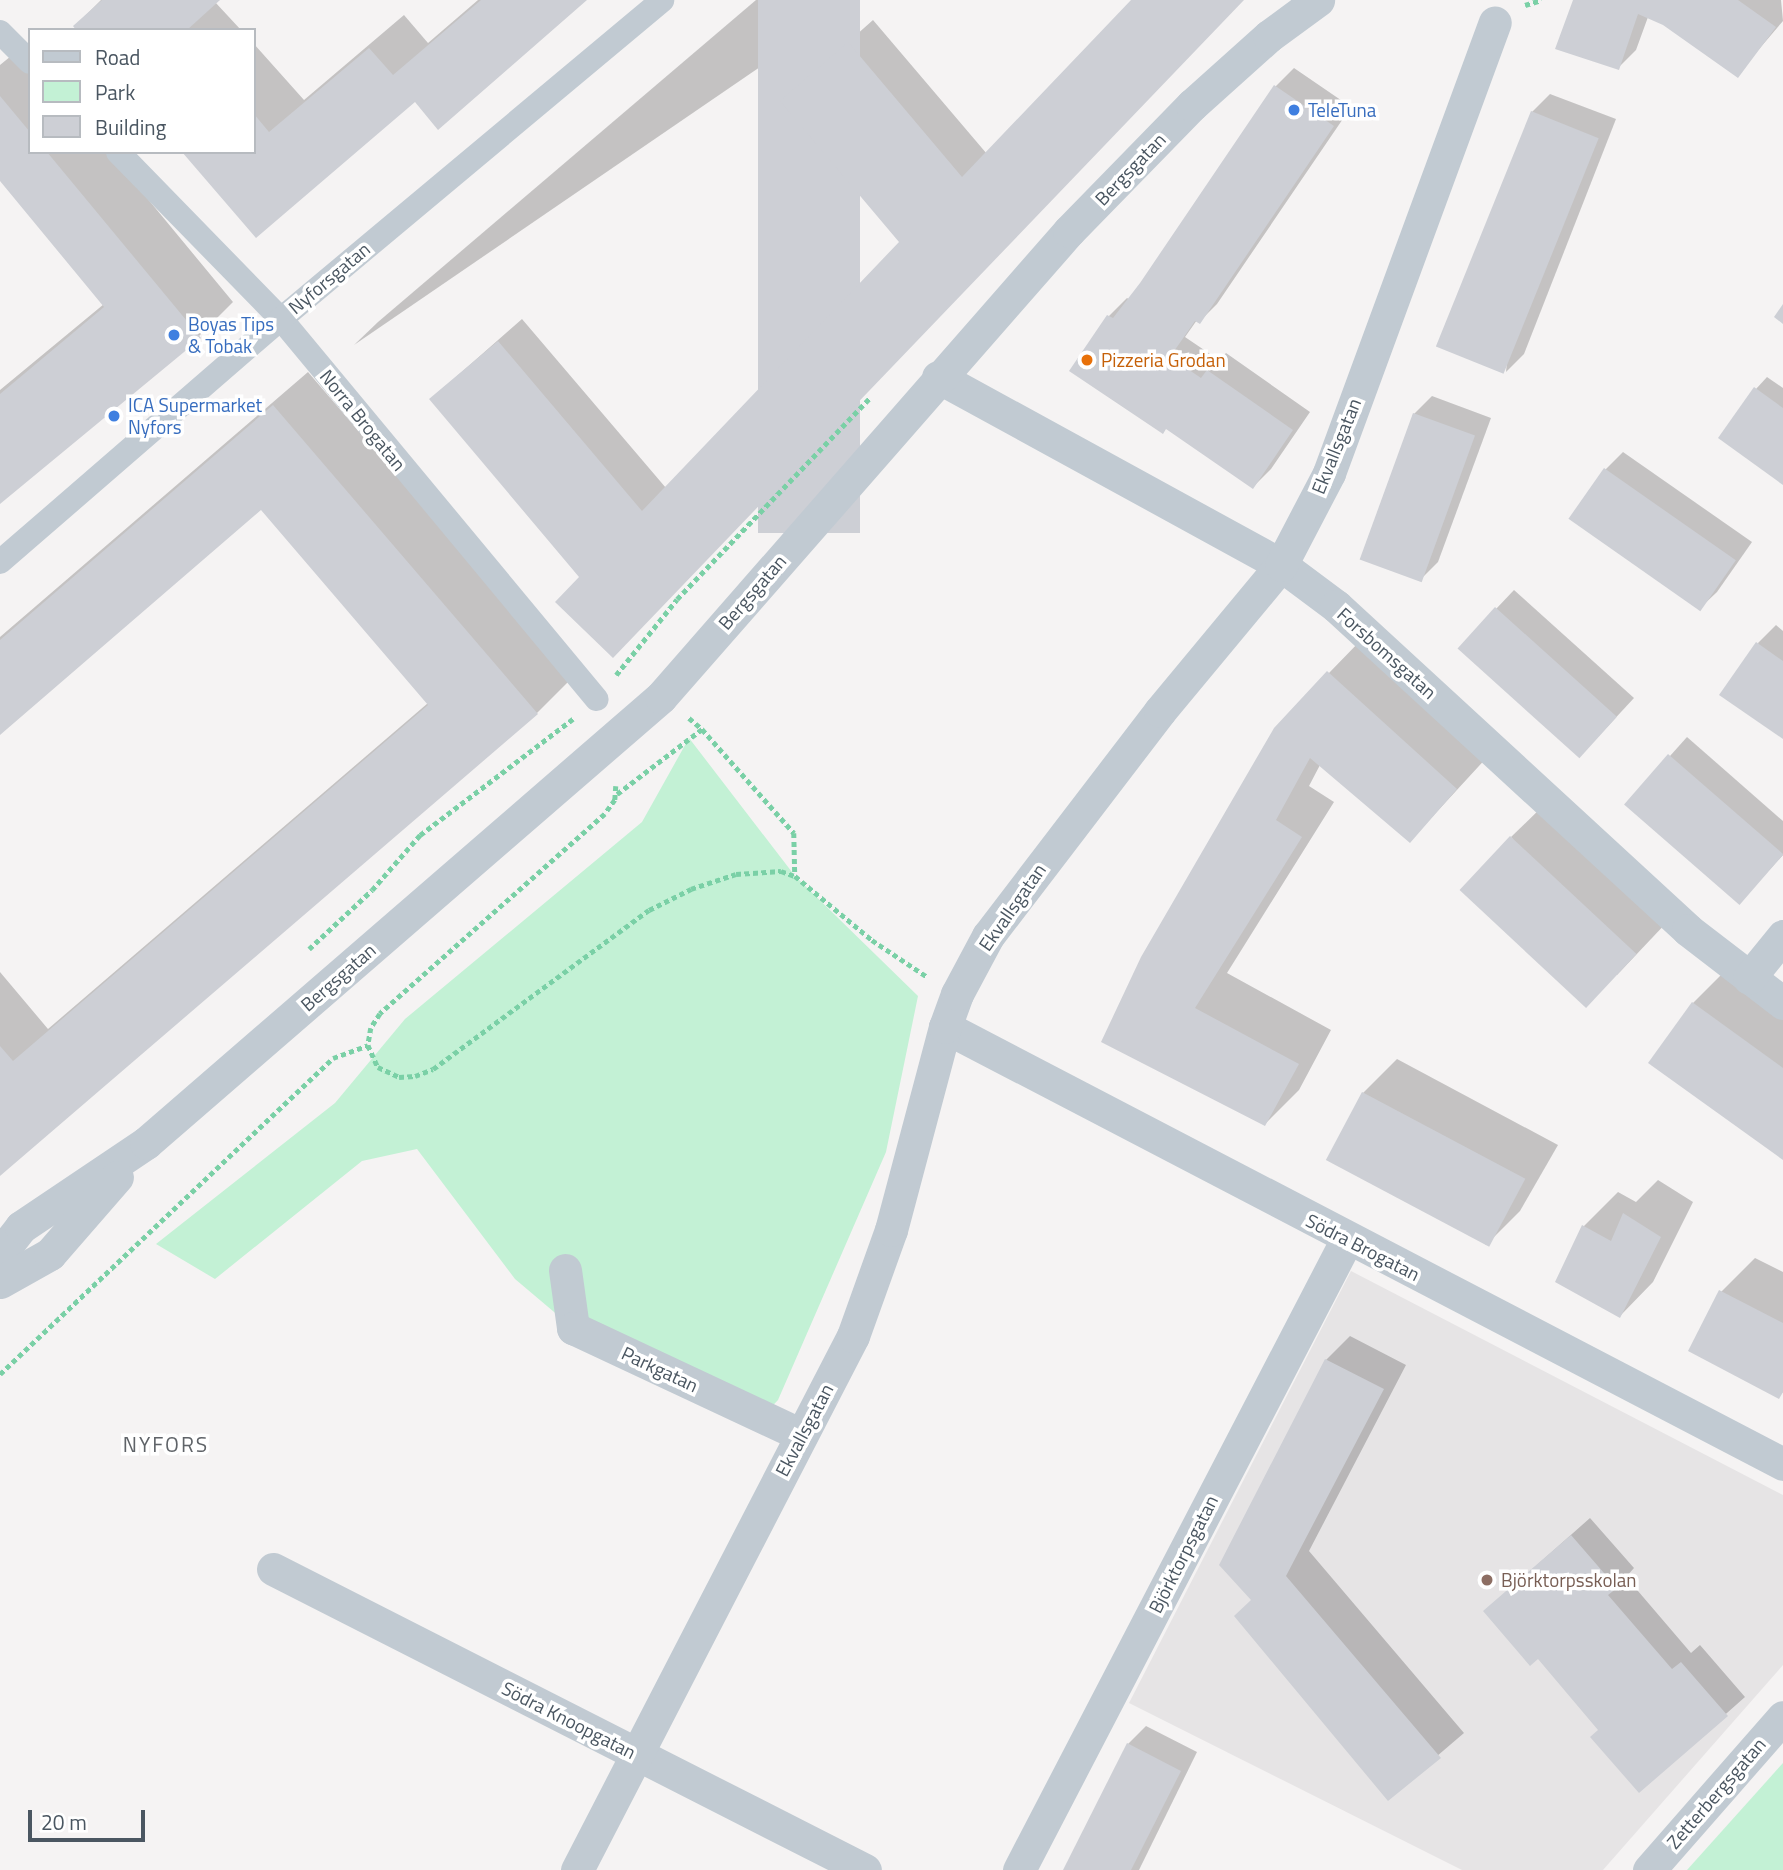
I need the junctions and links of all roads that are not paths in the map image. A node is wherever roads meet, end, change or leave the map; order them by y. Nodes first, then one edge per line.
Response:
1 (662, 0) edge
2 (1318, 0) edge
3 (1495, 23) dead end
4 (0, 32) edge
5 (28, 60) edge
6 (120, 154) edge
7 (281, 319) junction
8 (938, 377) junction
9 (0, 562) edge
10 (1281, 565) junction
11 (596, 699) road end
12 (1783, 936) edge
13 (1749, 978) junction
14 (1783, 1003) edge
15 (945, 1027) junction
16 (146, 1143) junction
17 (1347, 1239) junction
18 (0, 1254) edge
19 (565, 1270) dead end
20 (0, 1282) edge
21 (801, 1435) junction
22 (1783, 1464) edge
23 (273, 1569) dead end
24 (1783, 1717) edge
25 (636, 1754) junction
26 (577, 1870) edge
27 (865, 1870) edge
28 (1019, 1870) edge
29 (1649, 1870) edge

1 - 7 street, Nyforsgatan
2 - 8 street, Bergsgatan
3 - 10 street, Ekvallsgatan
4 - 5 street
6 - 7 street, Norra Brogatan
7 - 9 street, Nyforsgatan
7 - 11 street, Norra Brogatan
8 - 10 street, Forsbomsgatan
8 - 16 street, Bergsgatan
10 - 13 street, Forsbomsgatan
10 - 15 street, Ekvallsgatan
12 - 13 street
13 - 14 street, Forsbomsgatan
15 - 17 street, Södra Brogatan
15 - 21 street, Ekvallsgatan
16 - 18 street, Bergsgatan
16 - 20 street, Bergsgatan
17 - 22 street, Södra Brogatan
17 - 28 street, Björktorpsgatan
19 - 21 street, Parkgatan
21 - 25 street, Ekvallsgatan
23 - 25 street, Södra Knoopgatan
24 - 29 street, Zetterbergsgatan
25 - 26 street, Ekvallsgatan
25 - 27 street, Södra Knoopgatan

